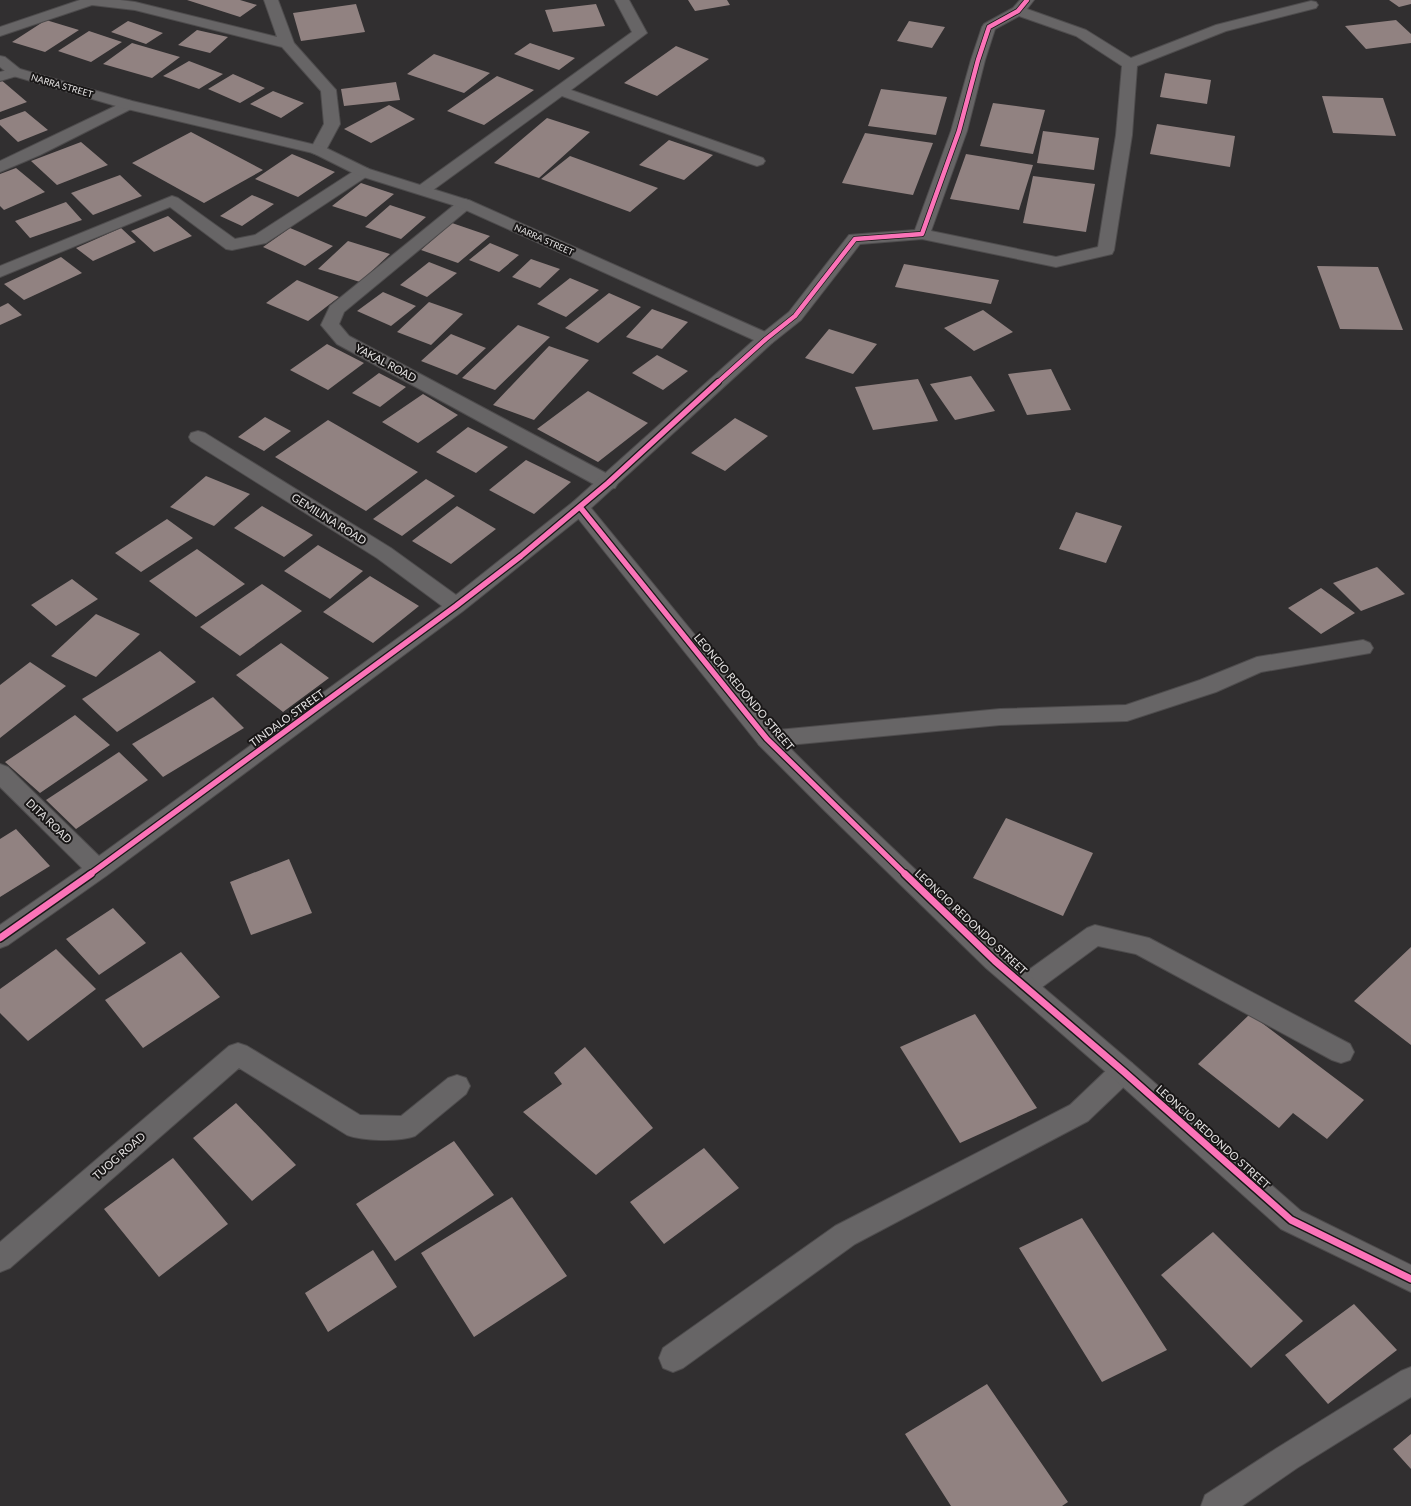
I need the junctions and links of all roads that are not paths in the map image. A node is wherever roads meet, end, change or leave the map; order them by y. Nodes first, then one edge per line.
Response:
1 (271, 0) edge
2 (622, 0) edge
3 (1022, 5) edge
4 (1311, 5) dead end
5 (0, 32) edge
6 (287, 44) junction
7 (0, 60) edge
8 (1130, 64) junction
9 (15, 72) junction
10 (0, 77) edge
11 (561, 91) junction
12 (128, 105) junction
13 (318, 150) junction
14 (757, 161) dead end
15 (0, 167) edge
16 (363, 172) junction
17 (423, 190) junction
18 (465, 204) junction
19 (922, 234) junction
20 (0, 272) edge
21 (766, 339) junction
22 (198, 437) dead end
23 (608, 483) junction
24 (580, 507) junction
25 (456, 606) junction
26 (1363, 648) dead end
27 (767, 739) junction
28 (0, 773) edge
29 (98, 869) junction
30 (0, 938) edge
31 (1025, 986) junction
32 (1341, 1052) dead end
33 (1123, 1071) junction
34 (456, 1086) dead end
35 (0, 1259) edge
36 (1411, 1279) edge
37 (674, 1358) dead end
38 (1411, 1381) edge
39 (1216, 1506) edge

1 - 6 street
2 - 11 street
3 - 8 street
3 - 19 street
4 - 8 street
5 - 6 street
6 - 13 street
7 - 9 street, NARRA STREET
8 - 19 street, TINDALO STREET
9 - 10 street
9 - 12 street, NARRA STREET
11 - 14 street
11 - 17 street
12 - 13 street, NARRA STREET
12 - 15 street
13 - 16 street, NARRA STREET
16 - 17 street, NARRA STREET
16 - 20 street
17 - 18 street, NARRA STREET
18 - 21 street, NARRA STREET
18 - 23 street, YAKAL ROAD
19 - 21 street, TINDALO STREET
21 - 23 street, TINDALO STREET
22 - 25 street, GEMILINA ROAD
23 - 24 street, TINDALO STREET
24 - 25 street, TINDALO STREET
24 - 27 street, LEONCIO REDONDO STREET
25 - 29 street, TINDALO STREET
26 - 27 street
27 - 31 street, LEONCIO REDONDO STREET
28 - 29 street, DITA ROAD
29 - 30 street, TINDALO STREET
31 - 32 street
31 - 33 street, LEONCIO REDONDO STREET
33 - 36 street, LEONCIO REDONDO STREET
33 - 37 street
34 - 35 street, TUOG ROAD
38 - 39 street

